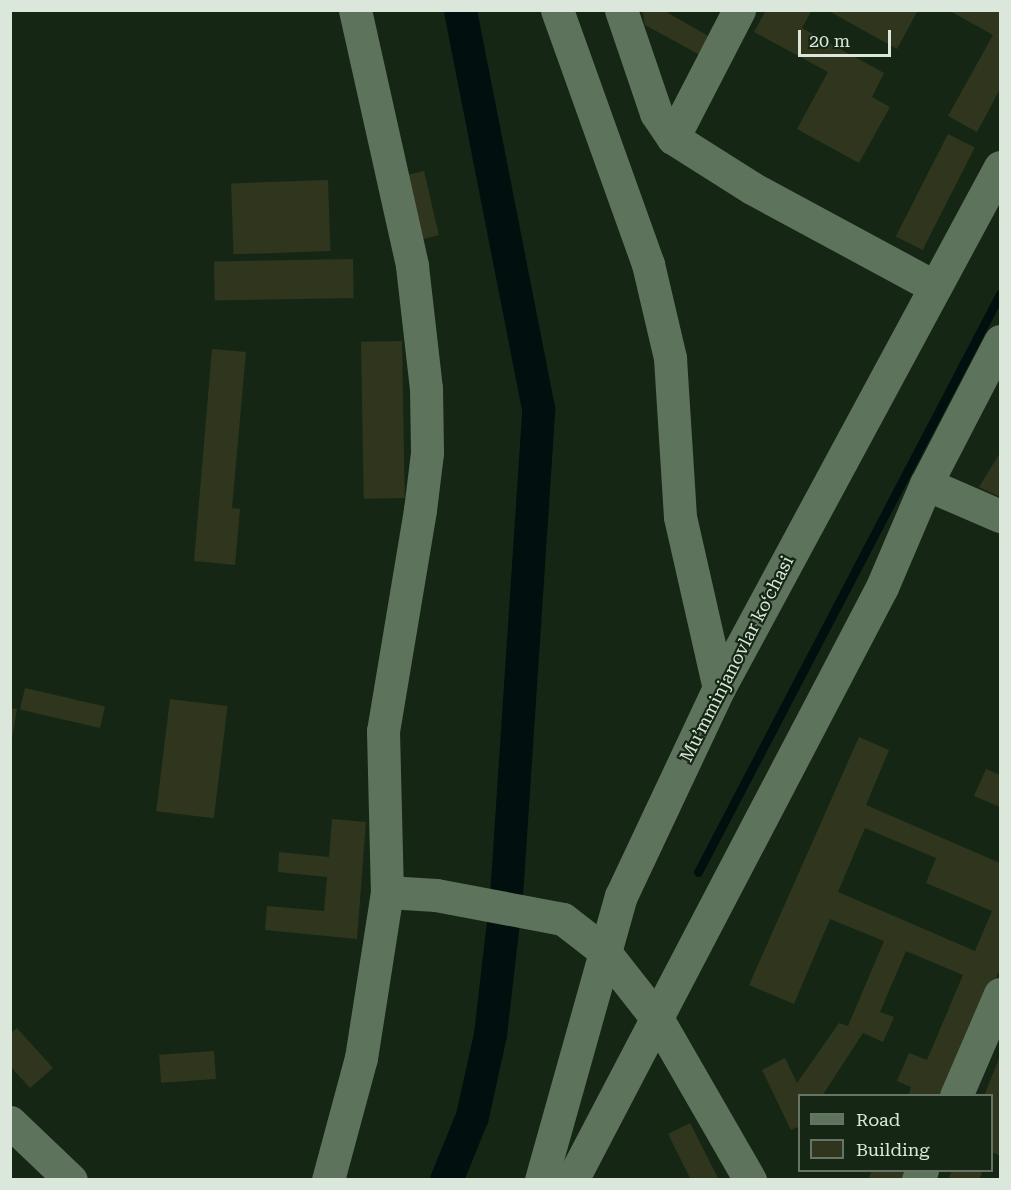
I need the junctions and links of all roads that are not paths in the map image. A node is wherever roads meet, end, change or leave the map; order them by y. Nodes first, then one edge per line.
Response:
1 (355, 10) edge
2 (557, 10) edge
3 (621, 10) edge
4 (739, 10) edge
5 (673, 138) junction
6 (1000, 167) edge
7 (935, 288) junction
8 (1000, 341) edge
9 (926, 484) junction
10 (1000, 516) edge
11 (719, 688) junction
12 (387, 891) junction
13 (603, 950) junction
14 (1000, 994) edge
15 (658, 1020) junction
16 (956, 1094) edge
17 (10, 1122) edge
18 (71, 1179) edge
19 (328, 1179) edge
20 (541, 1179) edge
21 (572, 1179) edge
22 (750, 1179) edge

1 - 12 street
2 - 11 street
3 - 5 street
4 - 5 street
5 - 7 street
6 - 7 street, Mu’mminjanovlar ko‘chasi
7 - 11 street, Mu’mminjanovlar ko‘chasi
8 - 9 street
9 - 10 street
9 - 15 street
11 - 13 street, Mu’mminjanovlar ko‘chasi
12 - 13 street
12 - 19 street
13 - 15 street
13 - 20 street, Mu’mminjanovlar ko‘chasi
14 - 16 street
15 - 21 street
15 - 22 street
17 - 18 street

